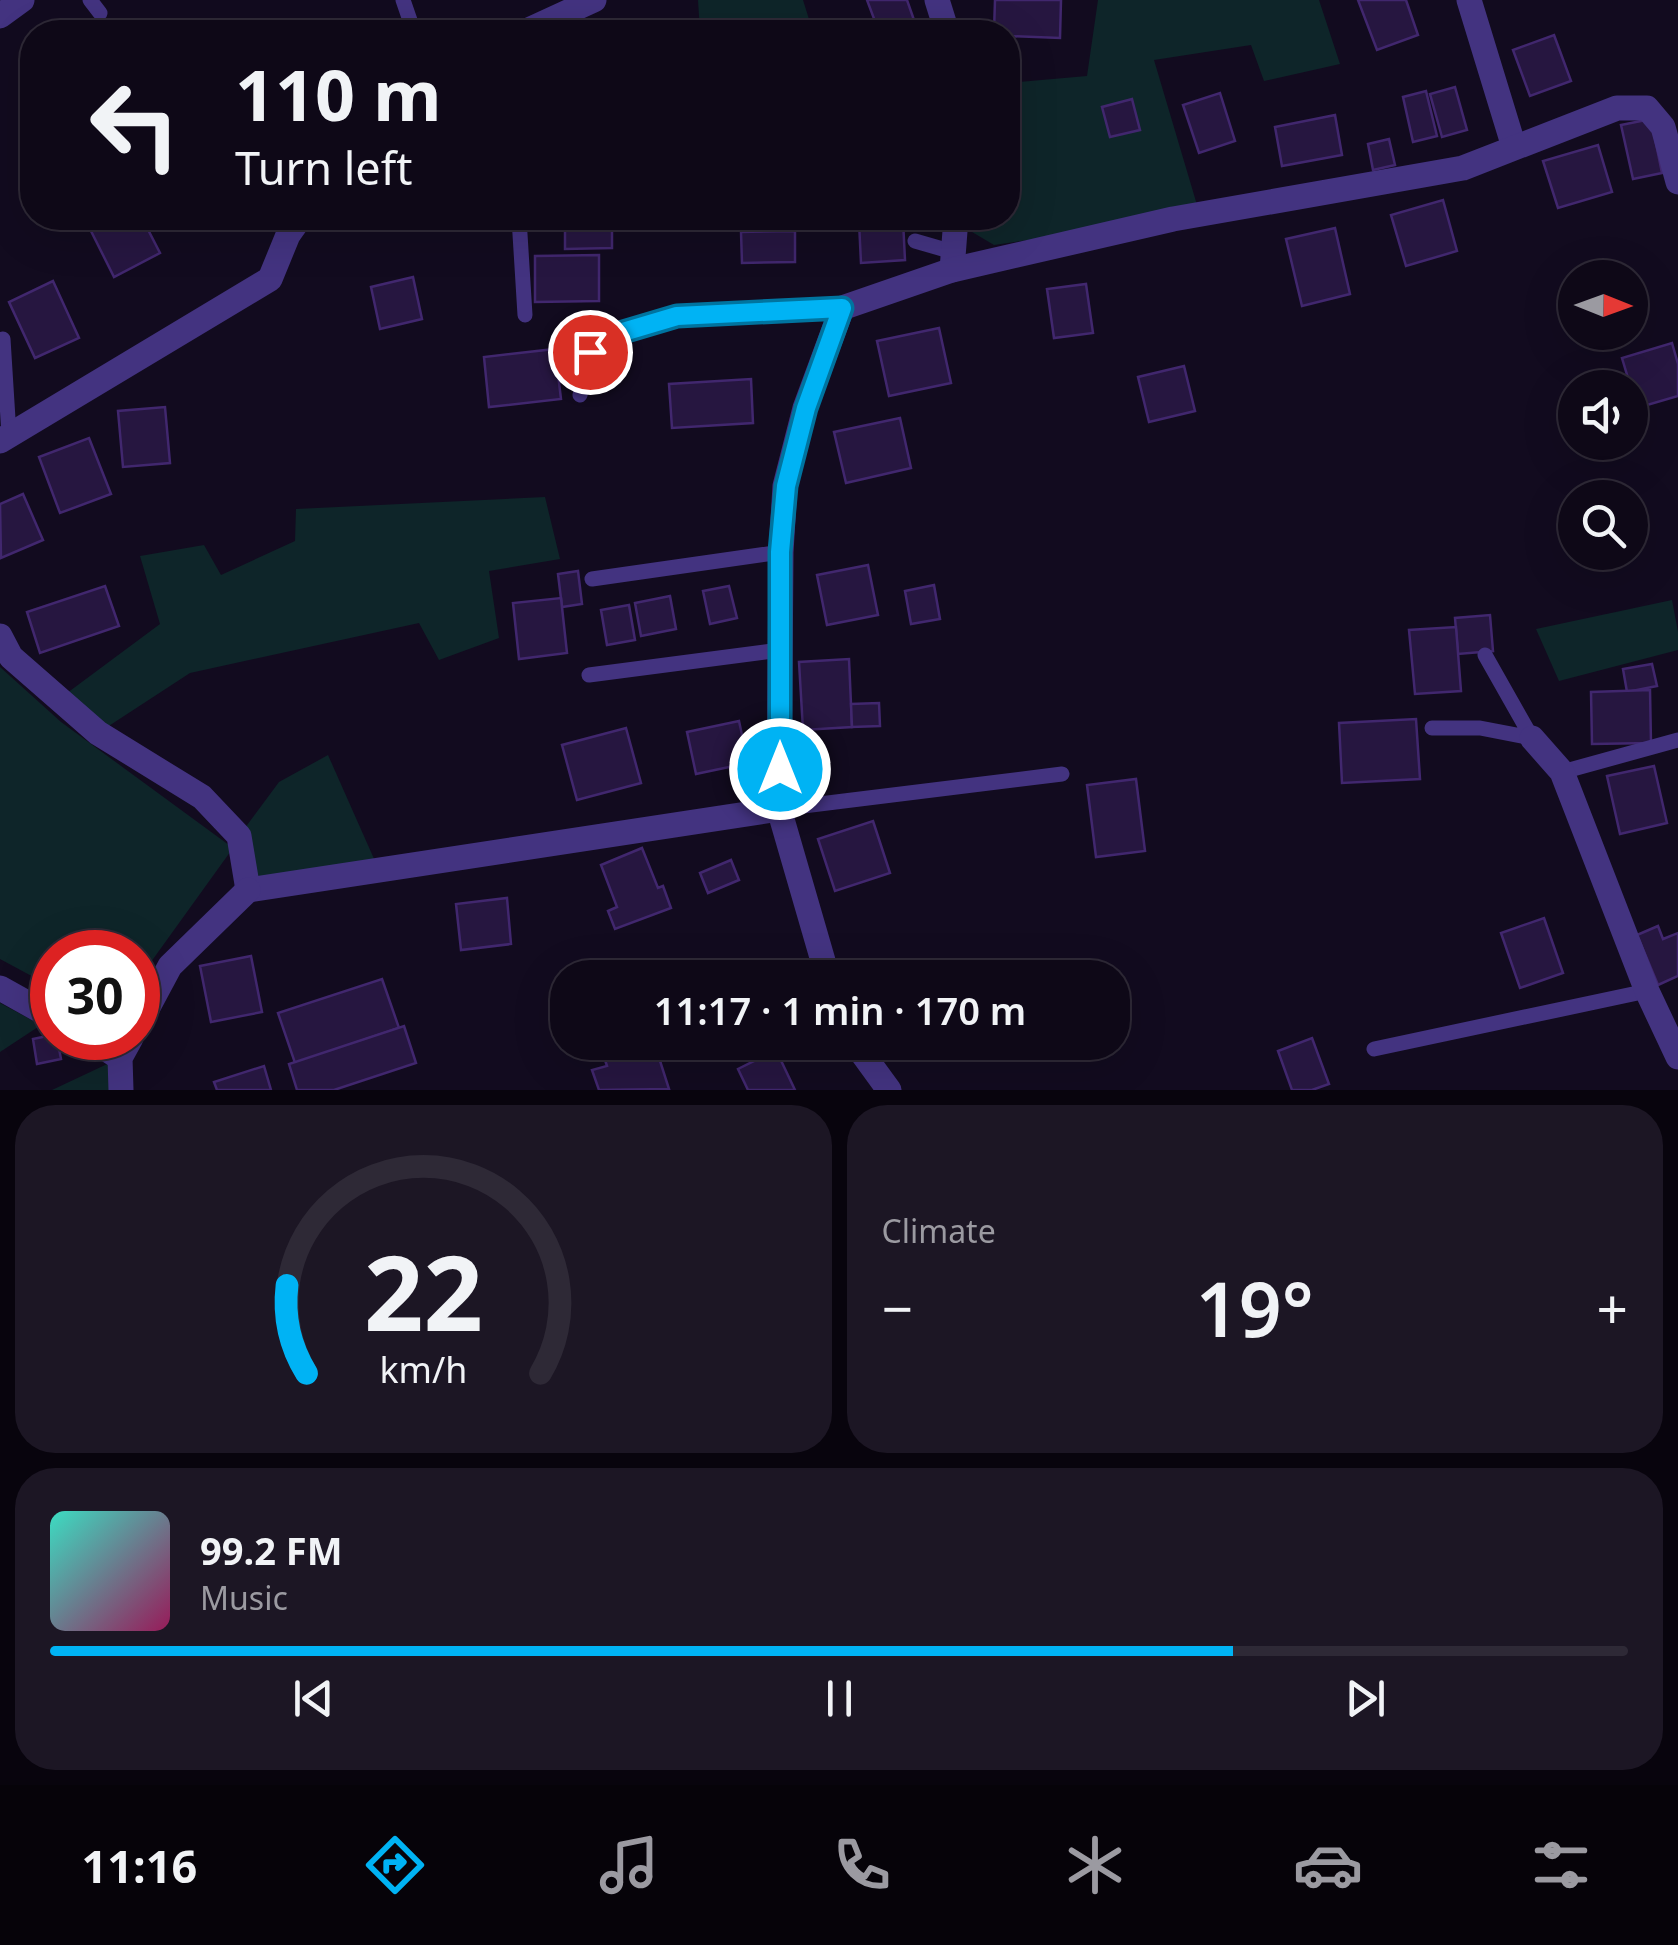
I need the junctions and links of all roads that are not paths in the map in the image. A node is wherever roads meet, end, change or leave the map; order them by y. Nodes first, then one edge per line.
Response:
1 (22, 0) edge
2 (594, 0) edge
3 (1469, 0) edge
4 (0, 16) edge
5 (550, 20) edge
6 (1514, 147) junction
7 (1678, 182) edge
8 (292, 230) edge
9 (520, 230) edge
10 (955, 230) edge
11 (915, 242) dead end
12 (953, 261) junction
13 (842, 308) junction
14 (524, 314) dead end
15 (2, 339) dead end
16 (580, 394) dead end
17 (5, 438) edge
18 (780, 552) junction
19 (592, 580) dead end
20 (0, 636) edge
21 (780, 650) junction
22 (1484, 655) dead end
23 (589, 675) dead end
24 (1432, 728) dead end
25 (1532, 738) junction
26 (1678, 740) edge
27 (1562, 772) junction
28 (1062, 774) dead end
29 (779, 809) junction
30 (248, 890) junction
31 (823, 960) edge
32 (160, 985) edge
33 (0, 988) edge
34 (1647, 991) junction
35 (30, 1005) edge
36 (1374, 1049) dead end
37 (1678, 1057) edge
38 (124, 1060) edge
39 (867, 1060) edge
40 (120, 1090) edge
41 (888, 1090) edge

1 - 4 street
2 - 5 street
3 - 6 street
6 - 7 street
6 - 12 street
8 - 17 street
9 - 14 lane
10 - 12 street
11 - 12 lane
12 - 13 street
13 - 16 lane
13 - 18 street
15 - 17 lane
18 - 19 lane
18 - 21 street
20 - 30 street
21 - 23 lane
21 - 29 street
22 - 25 lane
24 - 25 lane
25 - 27 street
26 - 27 lane
27 - 34 street
28 - 29 lane
29 - 30 street
29 - 31 street
30 - 32 street
33 - 35 street
34 - 36 lane
34 - 37 street
38 - 40 street
39 - 41 street

